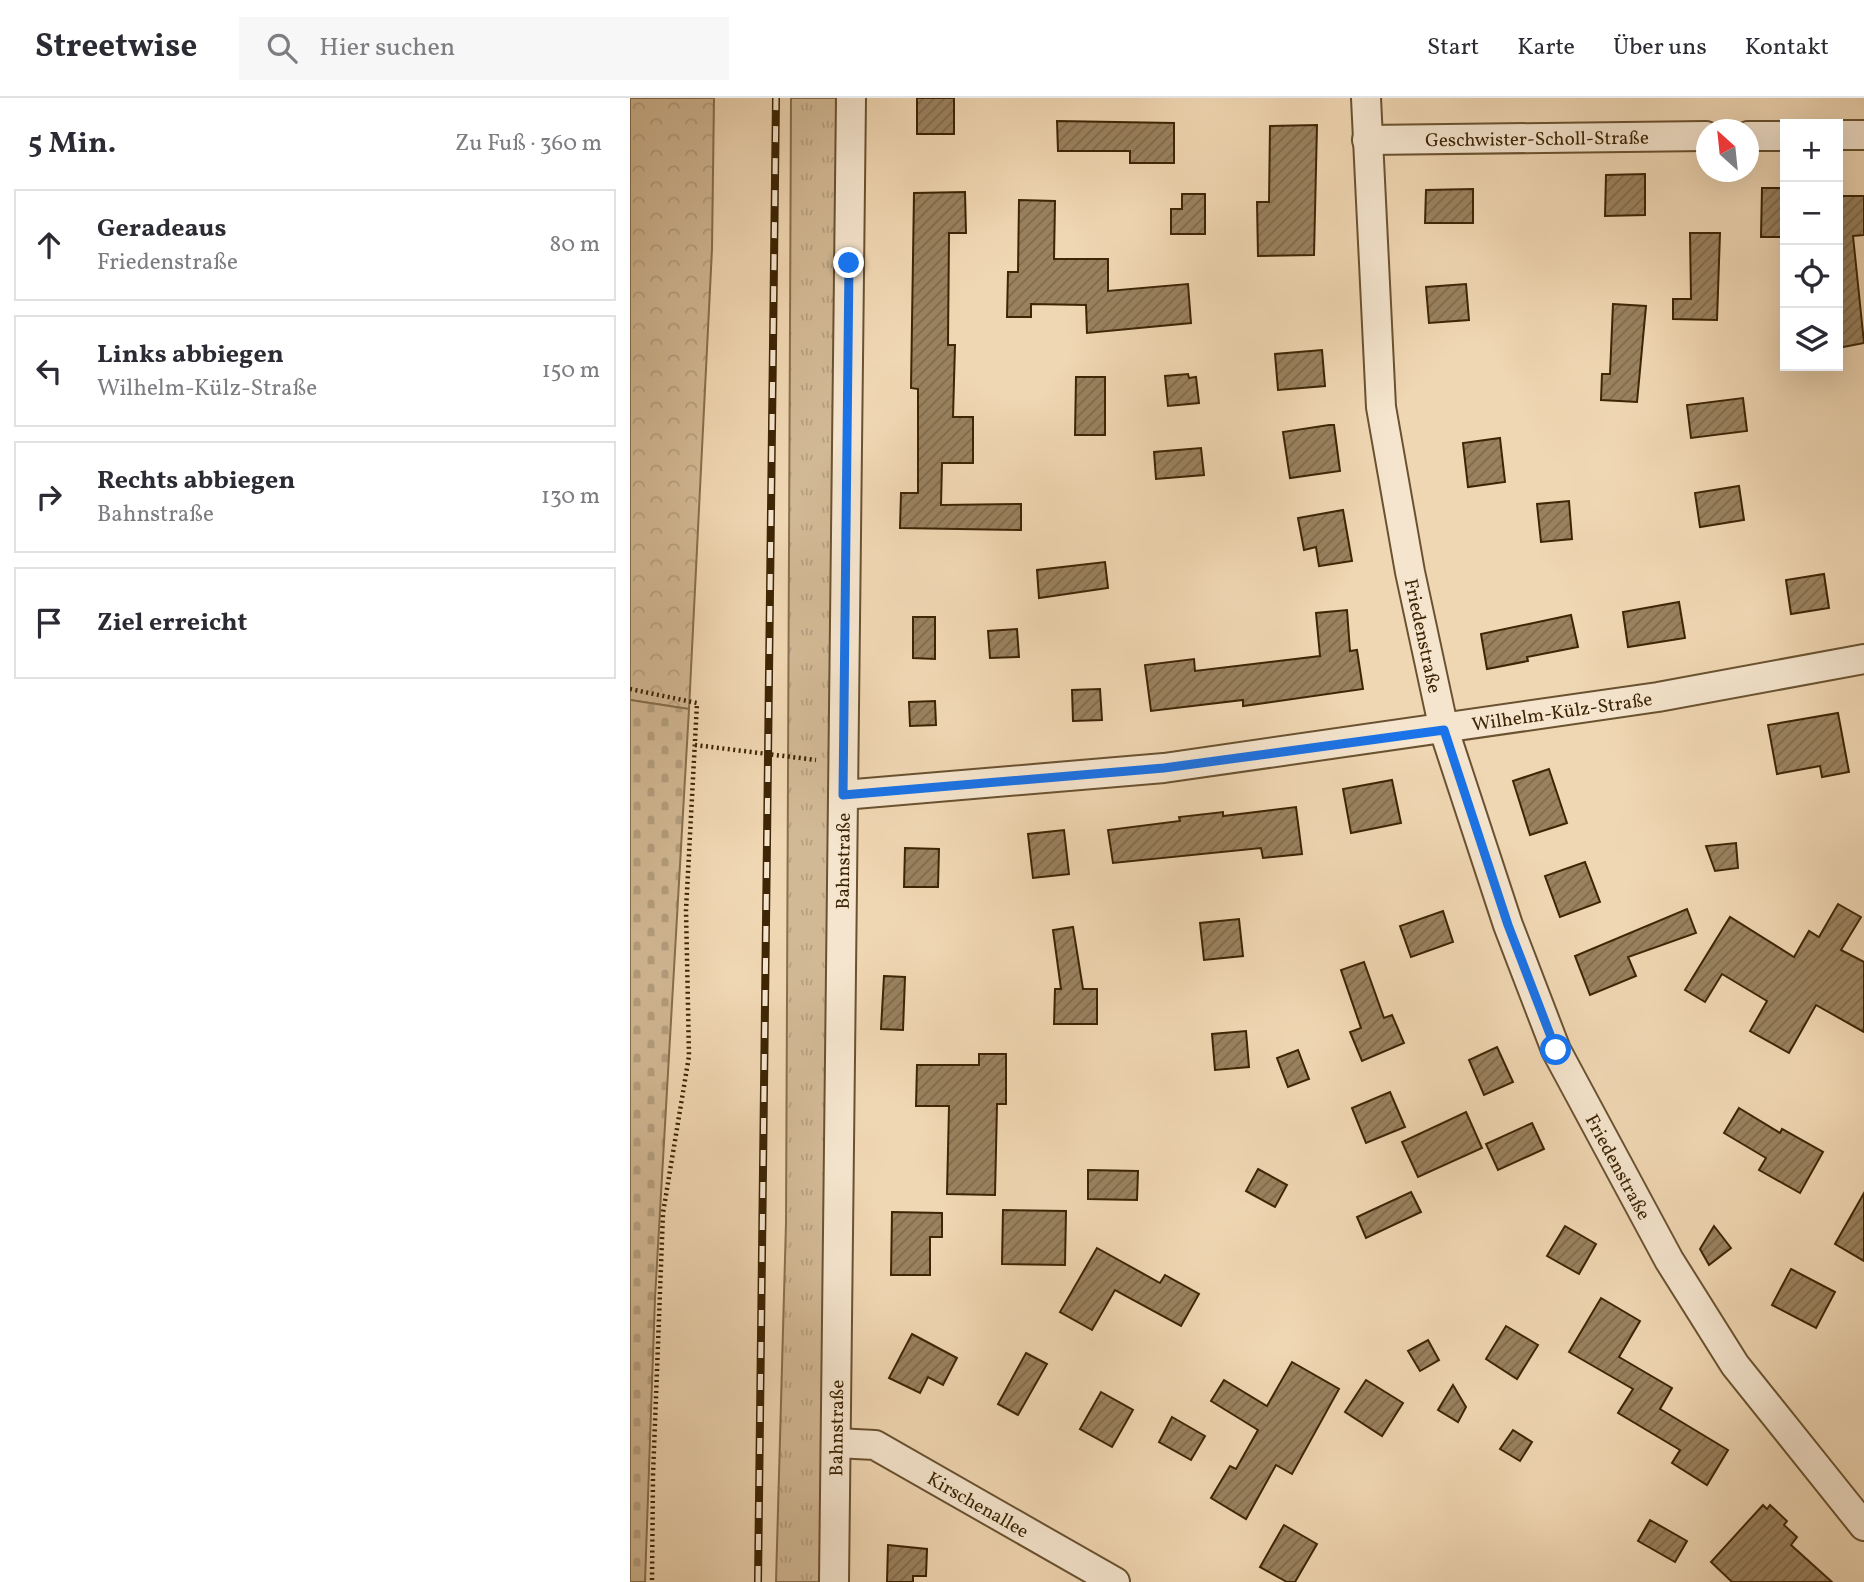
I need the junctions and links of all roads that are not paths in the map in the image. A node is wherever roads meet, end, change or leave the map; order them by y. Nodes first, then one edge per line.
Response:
1 (851, 98) edge
2 (1366, 98) edge
3 (1843, 135) edge
4 (1864, 135) edge
5 (1696, 136) edge
6 (1759, 136) edge
7 (1780, 136) edge
8 (1367, 140) junction
9 (1864, 659) edge
10 (1444, 730) junction
11 (843, 795) junction
12 (836, 1443) junction
13 (1864, 1526) edge
14 (834, 1582) edge
15 (1115, 1582) edge

1 - 11 street, Bahnstraße
2 - 8 street, Friedenstraße
3 - 4 street
5 - 8 street, Geschwister-Scholl-Straße
6 - 7 street
8 - 10 street, Friedenstraße
9 - 10 street, Wilhelm-Külz-Straße
10 - 11 street, Wilhelm-Külz-Straße
10 - 13 street, Friedenstraße
11 - 12 street, Bahnstraße
12 - 14 street, Bahnstraße
12 - 15 street, Kirschenallee

